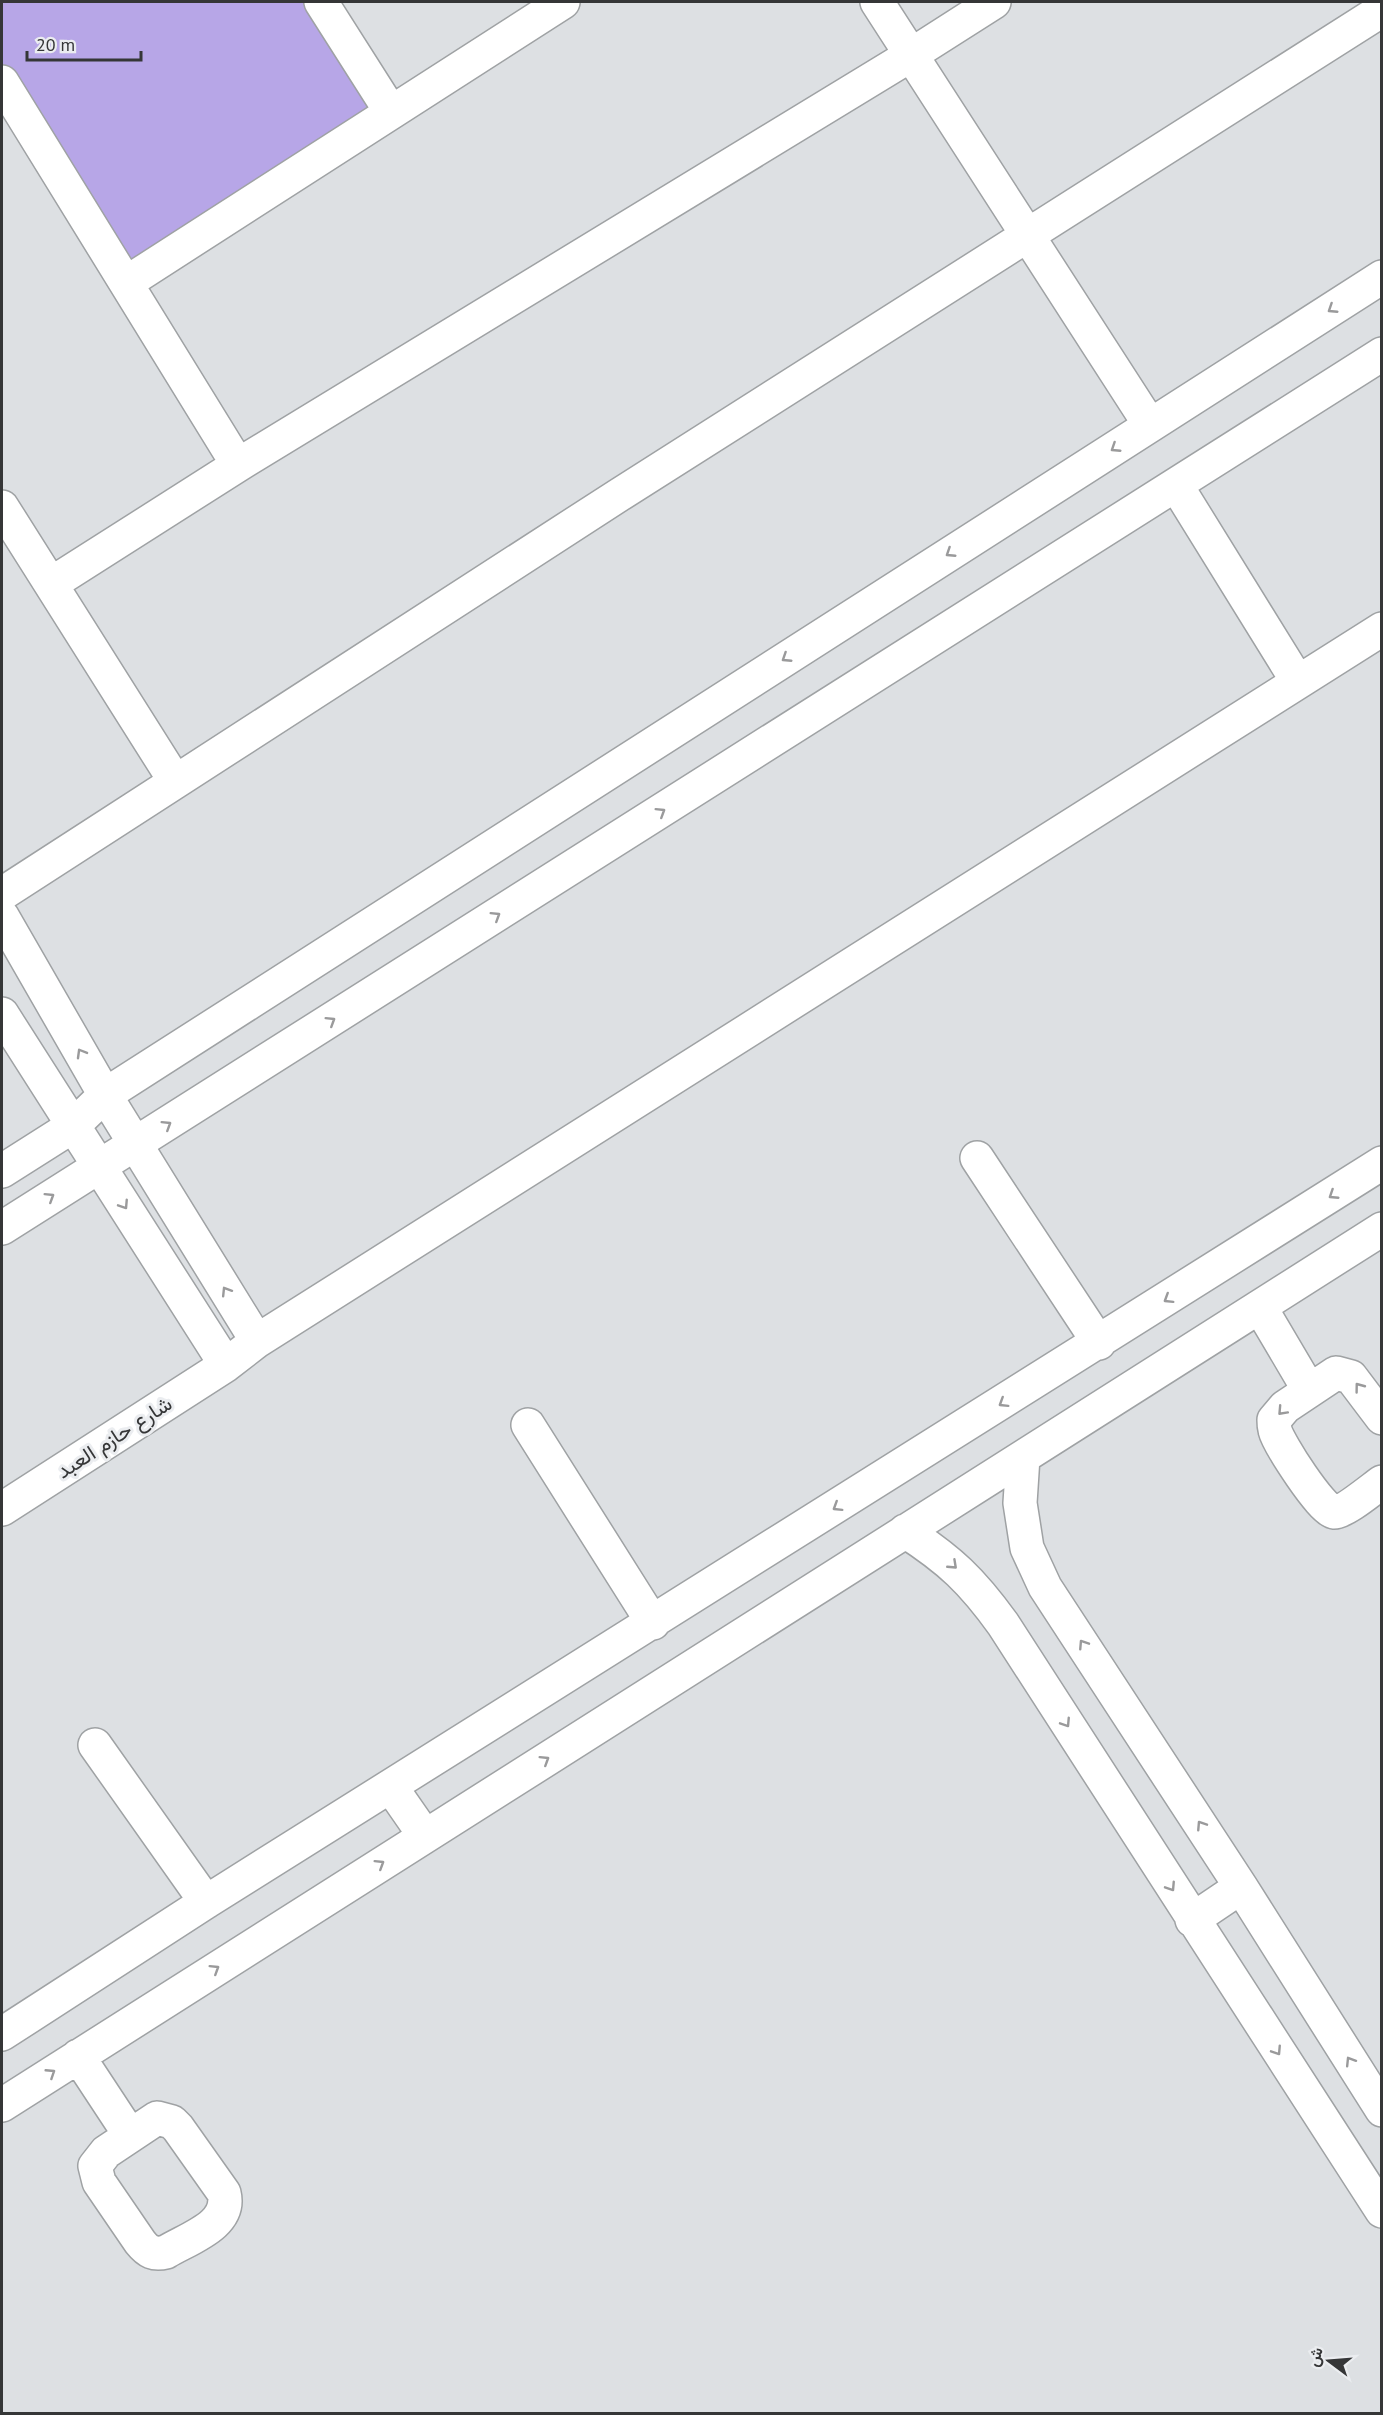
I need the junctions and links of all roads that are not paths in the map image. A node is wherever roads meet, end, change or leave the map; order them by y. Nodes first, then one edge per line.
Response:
1 (321, 2) edge
2 (563, 2) edge
3 (877, 2) edge
4 (994, 2) edge
5 (1382, 10) edge
6 (911, 55) junction
7 (2, 82) edge
8 (391, 112) junction
9 (1029, 235) junction
10 (1382, 278) edge
11 (126, 283) junction
12 (1382, 354) edge
13 (1150, 425) junction
14 (238, 465) junction
15 (1176, 485) junction
16 (2, 507) edge
17 (51, 584) junction
18 (1382, 629) edge
19 (1298, 682) junction
20 (175, 781) junction
21 (2, 894) edge
22 (2, 916) edge
23 (2, 1014) edge
24 (105, 1095) junction
25 (73, 1126) junction
26 (135, 1145) junction
27 (977, 1158) dead end
28 (1382, 1163) edge
29 (99, 1166) junction
30 (2, 1171) edge
31 (2, 1228) edge
32 (1382, 1228) edge
33 (1260, 1307) junction
34 (257, 1341) junction
35 (1099, 1342) junction
36 (226, 1365) junction
37 (1309, 1390) junction
38 (1382, 1418) edge
39 (528, 1425) dead end
40 (1023, 1456) junction
41 (1382, 1482) edge
42 (2, 1509) edge
43 (905, 1531) junction
44 (653, 1623) junction
45 (95, 1745) dead end
46 (391, 1787) junction
47 (425, 1836) junction
48 (1241, 1887) junction
49 (206, 1902) junction
50 (1192, 1920) junction
51 (2, 2034) edge
52 (78, 2056) junction
53 (2, 2105) edge
54 (1380, 2106) edge
55 (130, 2135) dead end
56 (1382, 2211) edge

1 - 8 street
2 - 8 street
3 - 6 street
4 - 6 street
5 - 9 street
6 - 9 street
6 - 14 street
7 - 11 street
8 - 11 street
9 - 13 street
9 - 20 street
10 -> 13 street
11 - 14 street
12 - 15 street
13 -> 24 street
14 - 17 street
15 - 19 street
26 -> 15 street
16 - 17 street
17 - 20 street
18 - 19 street, شارع حازم العبد
19 - 34 street, شارع حازم العبد
20 - 21 street
24 -> 22 street
23 - 25 street
24 - 25 street
24 - 26 street
25 - 29 street
25 - 30 street
26 - 29 street
34 -> 26 street
27 - 35 street
28 -> 35 street
31 -> 29 street
29 -> 36 street
32 - 33 street
33 - 37 street
33 - 40 street
34 - 36 street, شارع حازم العبد
35 -> 44 street
36 - 42 street, شارع حازم العبد
38 -> 37 street
37 -> 41 street
39 - 44 street
40 - 43 street
48 -> 40 street
47 -> 43 street
43 -> 50 street
44 - 46 street
45 - 49 street
46 - 47 street
46 - 49 street
52 -> 47 street
48 - 50 street
54 -> 48 street
49 - 51 street
50 -> 56 street
53 -> 52 street
52 - 55 street

